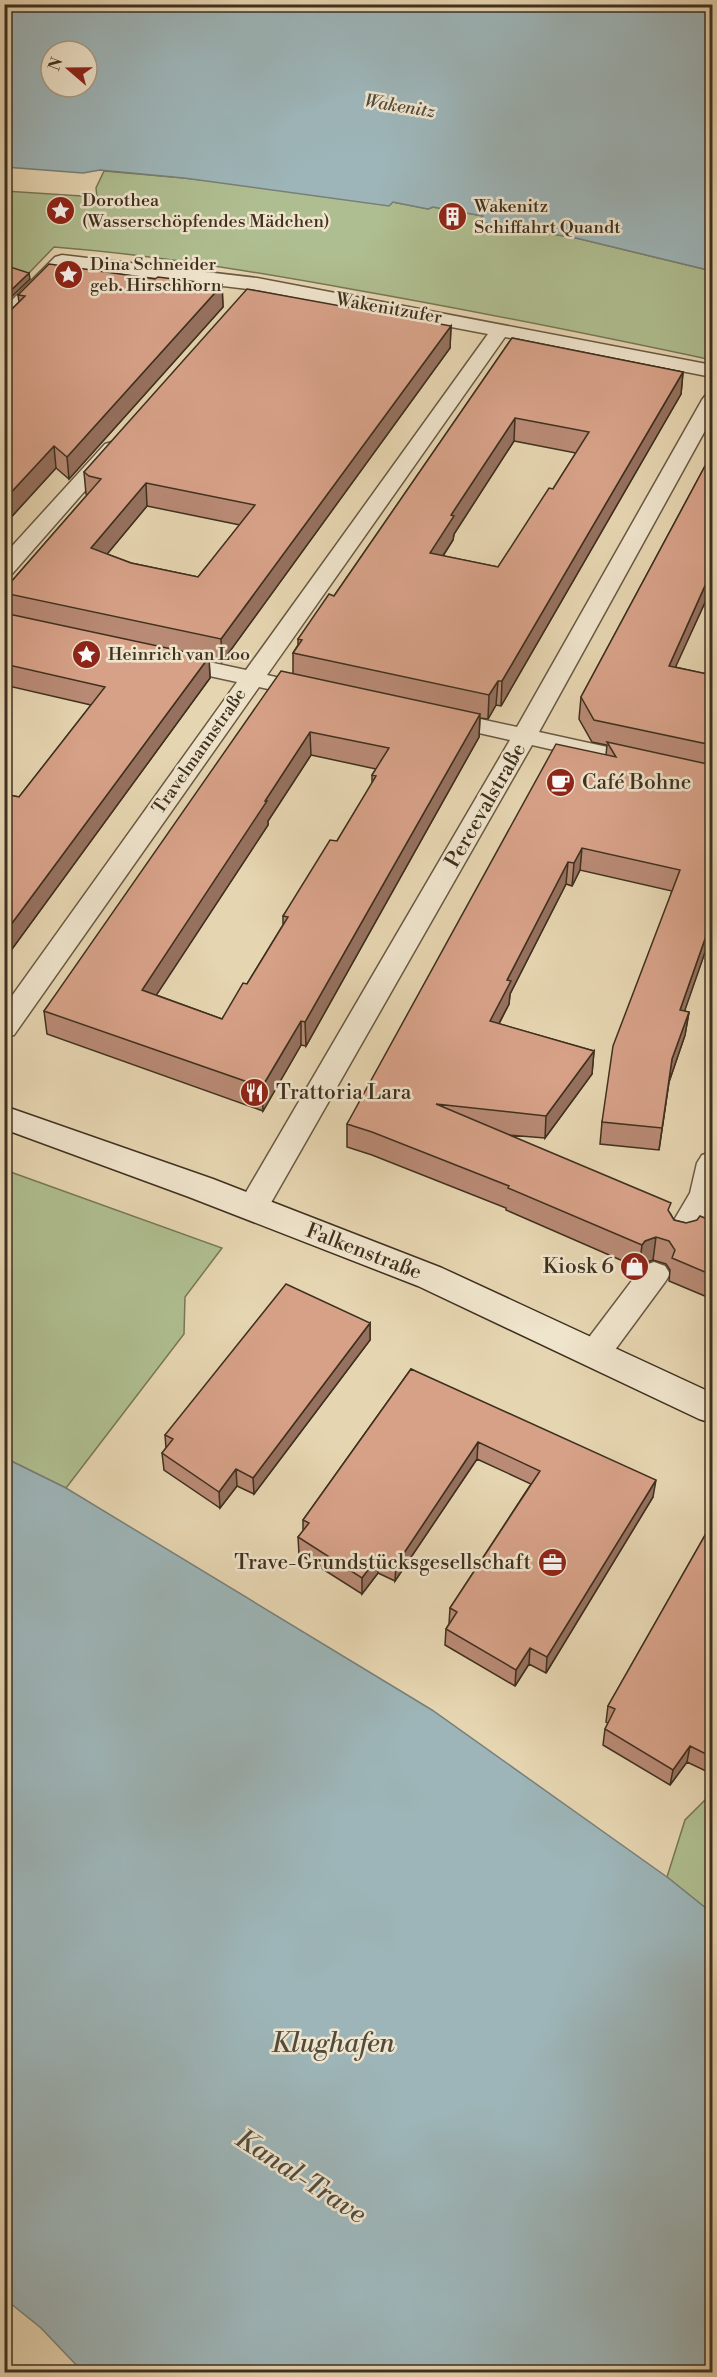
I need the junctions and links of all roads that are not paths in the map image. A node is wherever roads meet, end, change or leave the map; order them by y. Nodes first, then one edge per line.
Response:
1 (257, 284) junction
2 (241, 302) edge
3 (4, 319) edge
4 (501, 329) junction
5 (712, 371) edge
6 (712, 400) edge
7 (123, 436) edge
8 (4, 569) edge
9 (145, 655) edge
10 (251, 678) junction
11 (285, 685) edge
12 (422, 714) edge
13 (525, 735) junction
14 (712, 778) edge
15 (4, 1028) edge
16 (4, 1117) edge
17 (712, 1163) edge
18 (253, 1207) junction
19 (682, 1232) edge
20 (654, 1274) dead end
21 (595, 1353) junction
22 (712, 1409) edge

1 - 2 street
1 - 3 street, Wakenitzufer
1 - 4 street, Wakenitzufer
4 - 5 street, Wakenitzufer
4 - 10 street, Travelmannstraße
6 - 13 street, Percevalstraße
7 - 8 street
9 - 10 street
10 - 11 street
10 - 15 street, Travelmannstraße
12 - 13 street
13 - 14 street
13 - 18 street, Percevalstraße
16 - 18 main road, Falkenstraße
17 - 19 street
18 - 21 main road, Falkenstraße
20 - 21 street
21 - 22 main road, Falkenstraße

